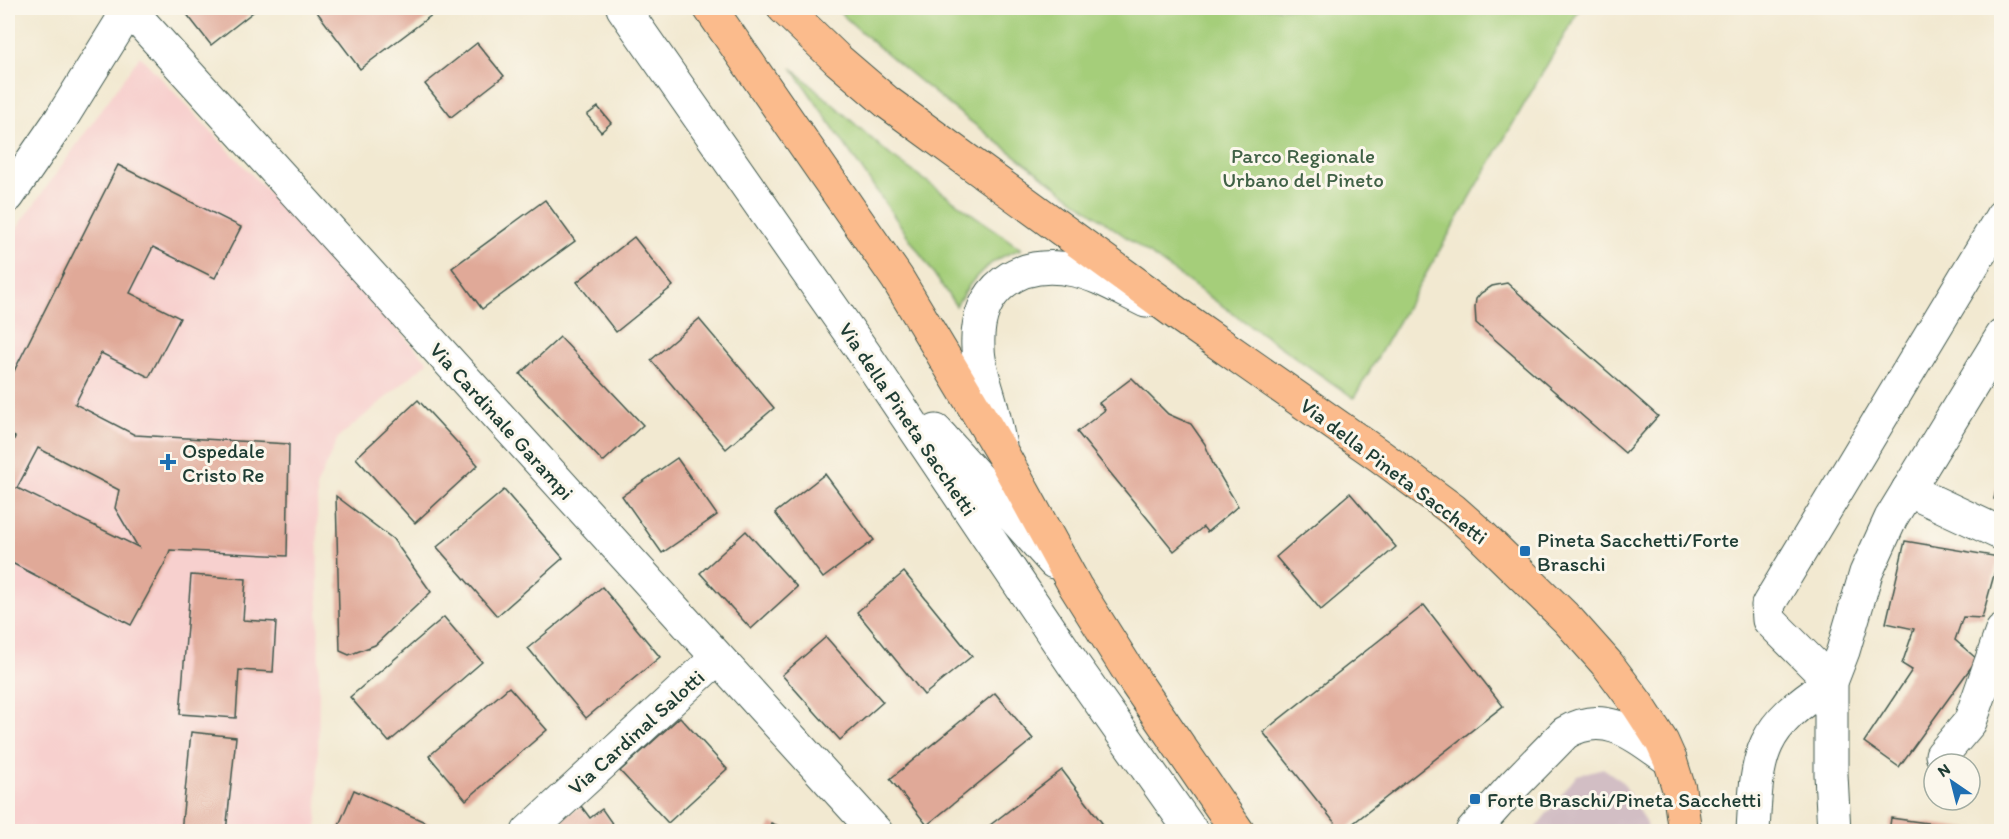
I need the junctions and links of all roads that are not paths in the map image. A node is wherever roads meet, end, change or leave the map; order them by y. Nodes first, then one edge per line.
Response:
1 (130, 8) edge
2 (623, 8) edge
3 (710, 8) edge
4 (784, 8) edge
5 (8, 196) edge
6 (2001, 216) edge
7 (1183, 318) junction
8 (2001, 336) edge
9 (864, 353) junction
10 (1003, 455) junction
11 (1908, 490) junction
12 (2001, 534) edge
13 (1075, 586) junction
14 (2001, 631) edge
15 (717, 658) junction
16 (1831, 682) junction
17 (1945, 752) edge
18 (1670, 760) junction
19 (528, 831) edge
20 (876, 831) edge
21 (1192, 831) edge
22 (1238, 831) edge
23 (1472, 831) edge
24 (1685, 831) edge
25 (1753, 831) edge
26 (1834, 831) edge

1 - 5 street
1 - 15 street, Via Cardinale Garampi
2 - 9 street, Via della Pineta Sacchetti
3 - 10 main road, Via della Pineta Sacchetti
4 - 7 main road, Via della Pineta Sacchetti
6 - 16 street
7 - 10 street, Via della Pineta Sacchetti
7 - 18 main road, Via della Pineta Sacchetti
8 - 11 street
9 - 13 street
9 - 21 street, Via della Pineta Sacchetti
10 - 13 main road, Via della Pineta Sacchetti
11 - 12 street
11 - 16 street
13 - 22 main road, Via della Pineta Sacchetti
14 - 17 street
15 - 19 street, Via Cardinal Salotti
15 - 20 street, Via Cardinale Garampi
16 - 25 street
16 - 26 street
18 - 23 street
18 - 24 main road, Via della Pineta Sacchetti

